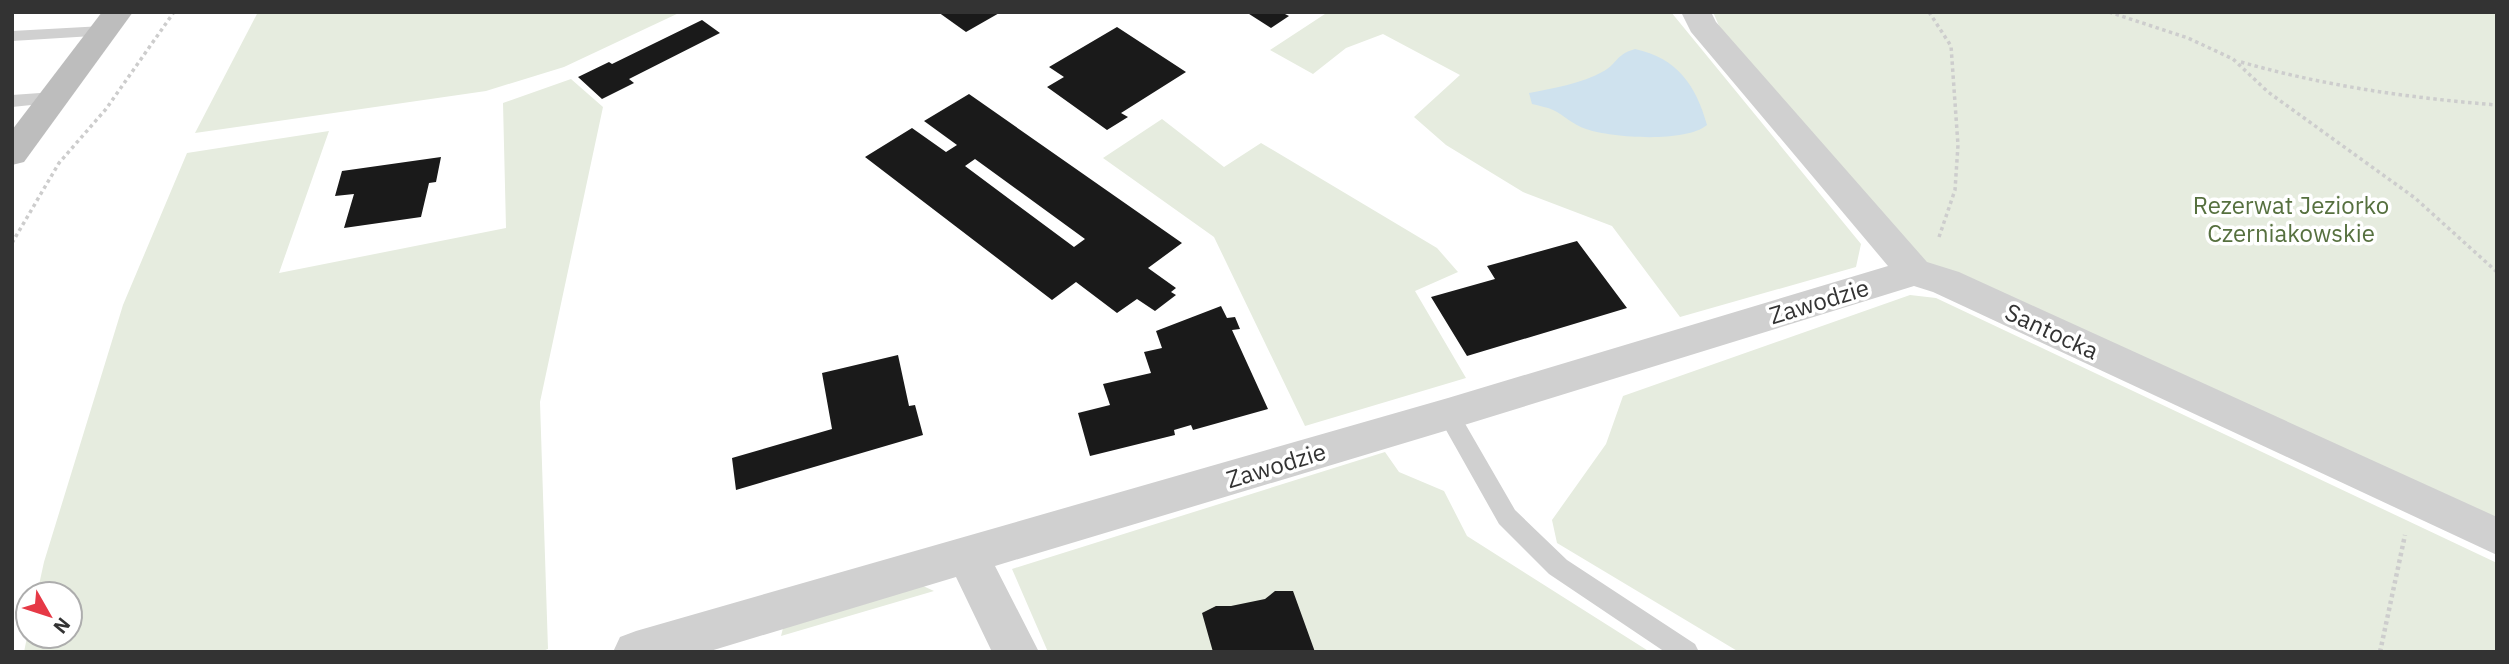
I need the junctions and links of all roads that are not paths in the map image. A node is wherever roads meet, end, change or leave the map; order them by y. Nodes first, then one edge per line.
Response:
1 (1696, 12) edge
2 (111, 22) edge
3 (12, 36) edge
4 (54, 98) junction
5 (12, 101) edge
6 (12, 154) edge
7 (1914, 272) junction
8 (1448, 414) junction
9 (2497, 537) edge
10 (967, 555) junction
11 (636, 652) edge
12 (1016, 652) edge
13 (1686, 652) edge

1 - 7 street
2 - 3 lane
2 - 4 street
4 - 5 lane
4 - 6 street
7 - 8 street, Zawodzie
7 - 9 street, Santocka
8 - 10 street, Zawodzie
8 - 13 lane
10 - 11 street, Zawodzie
10 - 12 street

